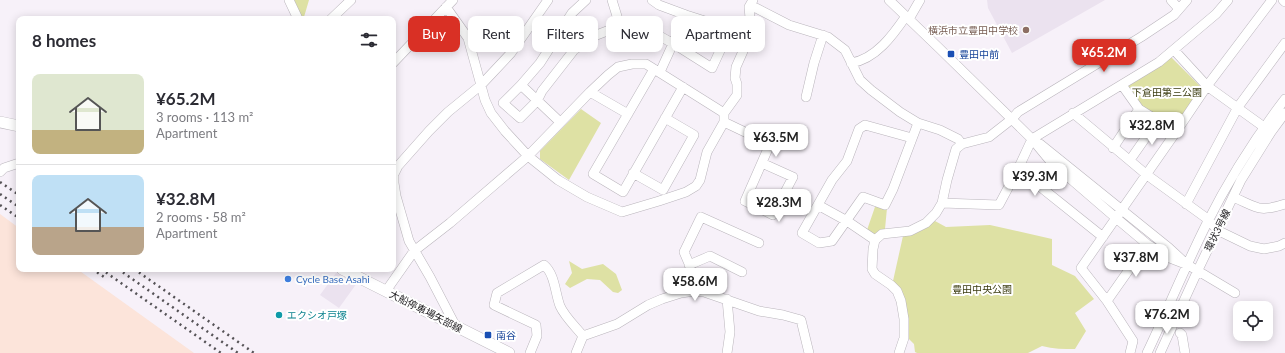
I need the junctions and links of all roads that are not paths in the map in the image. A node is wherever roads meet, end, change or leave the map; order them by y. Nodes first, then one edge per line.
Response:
1 (289, 0) edge
2 (352, 0) edge
3 (453, 0) edge
4 (548, 0) edge
5 (586, 0) edge
6 (612, 0) edge
7 (652, 0) edge
8 (889, 0) edge
9 (920, 0) edge
10 (1171, 0) edge
11 (1187, 0) edge
12 (1228, 0) edge
13 (1272, 0) edge
14 (751, 3) edge
15 (446, 7) junction
16 (1179, 9) junction
17 (686, 15) joint
18 (297, 16) edge
19 (335, 16) edge
20 (617, 16) edge
21 (689, 16) edge
22 (908, 17) junction
23 (606, 31) edge
24 (822, 35) junction
25 (1285, 43) edge
26 (671, 49) edge
27 (1174, 50) junction
28 (687, 52) edge
29 (720, 52) edge
30 (396, 60) edge
31 (851, 63) junction
32 (657, 70) junction
33 (481, 85) junction
34 (521, 85) junction
35 (1122, 85) junction
36 (1207, 86) junction
37 (683, 87) junction
38 (590, 92) junction
39 (806, 97) dead end
40 (1285, 99) edge
41 (537, 101) junction
42 (1238, 107) junction
43 (1139, 109) junction
44 (1073, 113) junction
45 (1285, 113) edge
46 (628, 114) junction
47 (724, 117) junction
48 (665, 118) junction
49 (1012, 120) junction
50 (1158, 120) junction
51 (0, 122) edge
52 (560, 122) junction
53 (918, 123) junction
54 (16, 125) edge
55 (1264, 126) junction
56 (1176, 132) junction
57 (912, 138) junction
58 (1032, 139) junction
59 (962, 144) junction
60 (1113, 148) junction
61 (528, 156) junction
62 (1130, 160) junction
63 (762, 163) junction
64 (16, 164) edge
65 (1018, 169) junction
66 (396, 170) edge
67 (0, 172) edge
68 (633, 173) junction
69 (1147, 175) junction
70 (396, 196) edge
71 (1233, 197) junction
72 (942, 203) junction
73 (1186, 204) junction
74 (1285, 204) edge
75 (818, 205) junction
76 (1122, 210) junction
77 (1116, 218) junction
78 (1209, 220) junction
79 (847, 221) junction
80 (1216, 230) junction
81 (1102, 237) junction
82 (875, 240) junction
83 (759, 243) dead end
84 (1147, 244) junction
85 (1285, 244) edge
86 (414, 251) junction
87 (689, 265) junction
88 (1188, 265) junction
89 (1198, 270) junction
90 (348, 272) edge
91 (742, 272) dead end
92 (386, 291) junction
93 (695, 292) junction
94 (1235, 293) dead end
95 (727, 299) junction
96 (1107, 301) junction
97 (455, 325) junction
98 (1180, 333) dead end
99 (583, 336) junction
100 (509, 353) edge
101 (530, 353) edge
102 (576, 353) edge
103 (727, 353) edge
104 (810, 353) edge
105 (899, 353) edge
106 (1130, 353) edge
107 (1147, 353) edge
108 (1160, 353) edge
109 (1186, 353) edge

1 - 18 street
2 - 19 street
3 - 15 street
4 - 33 street
5 - 34 street
6 - 20 street
7 - 17 street
8 - 22 street
9 - 22 street
10 - 16 street
11 - 16 street
12 - 27 street
13 - 36 street
14 - 24 street
14 - 47 street
15 - 30 street
15 - 33 street
16 - 49 street
17 - 21 street
22 - 31 street
22 - 49 street
23 - 41 street
24 - 31 street
24 - 39 street
25 - 42 street
26 - 32 street
27 - 35 street
27 - 36 street
28 - 29 street
31 - 53 street
32 - 37 street
32 - 38 street
32 - 46 street
33 - 61 street
33 - 66 street
34 - 41 street
34 - 41 street
35 - 43 street
35 - 44 street
36 - 42 street
36 - 56 street
37 - 47 street
37 - 48 street
38 - 46 street
38 - 52 street
40 - 55 street, 環状3号線
41 - 52 street
42 - 55 street
42 - 73 street
43 - 50 street
43 - 60 street
44 - 58 street
44 - 60 street
45 - 71 street, 環状3号線
46 - 68 street
47 - 61 street
47 - 63 street
48 - 68 street
48 - 68 street
49 - 58 street
49 - 59 street
50 - 56 street
50 - 62 street
51 - 54 main road
52 - 61 street
53 - 57 street
53 - 59 street
55 - 78 street, 環状3号線
56 - 69 street
57 - 75 street
57 - 79 street
58 - 65 street
58 - 76 street
58 - 77 street
59 - 72 street
60 - 62 street
61 - 86 street
62 - 69 street
63 - 63 street
64 - 67 street
65 - 72 street
65 - 81 street
69 - 73 street
69 - 76 street
70 - 86 street
71 - 74 street
71 - 80 street, 環状3号線
72 - 82 street
73 - 78 street
75 - 79 street
75 - 79 street
76 - 77 street
76 - 88 street
77 - 81 street
77 - 84 street
78 - 80 street
78 - 88 street, 環状3号線
79 - 82 street
80 - 85 street
80 - 89 street, 環状3号線
81 - 96 street
82 - 105 street
83 - 87 street
84 - 88 street
84 - 96 street
86 - 92 street
86 - 97 street
87 - 91 street
87 - 93 street
88 - 89 street
88 - 107 street, 環状3号線
89 - 94 street
89 - 108 street, 環状3号線
90 - 92 main road, 大船停車場矢部線
92 - 97 main road, 大船停車場矢部線
93 - 95 street
93 - 99 street
95 - 103 street
95 - 104 street
96 - 106 street
97 - 100 main road, 大船停車場矢部線
98 - 109 street
99 - 101 street
99 - 102 street

